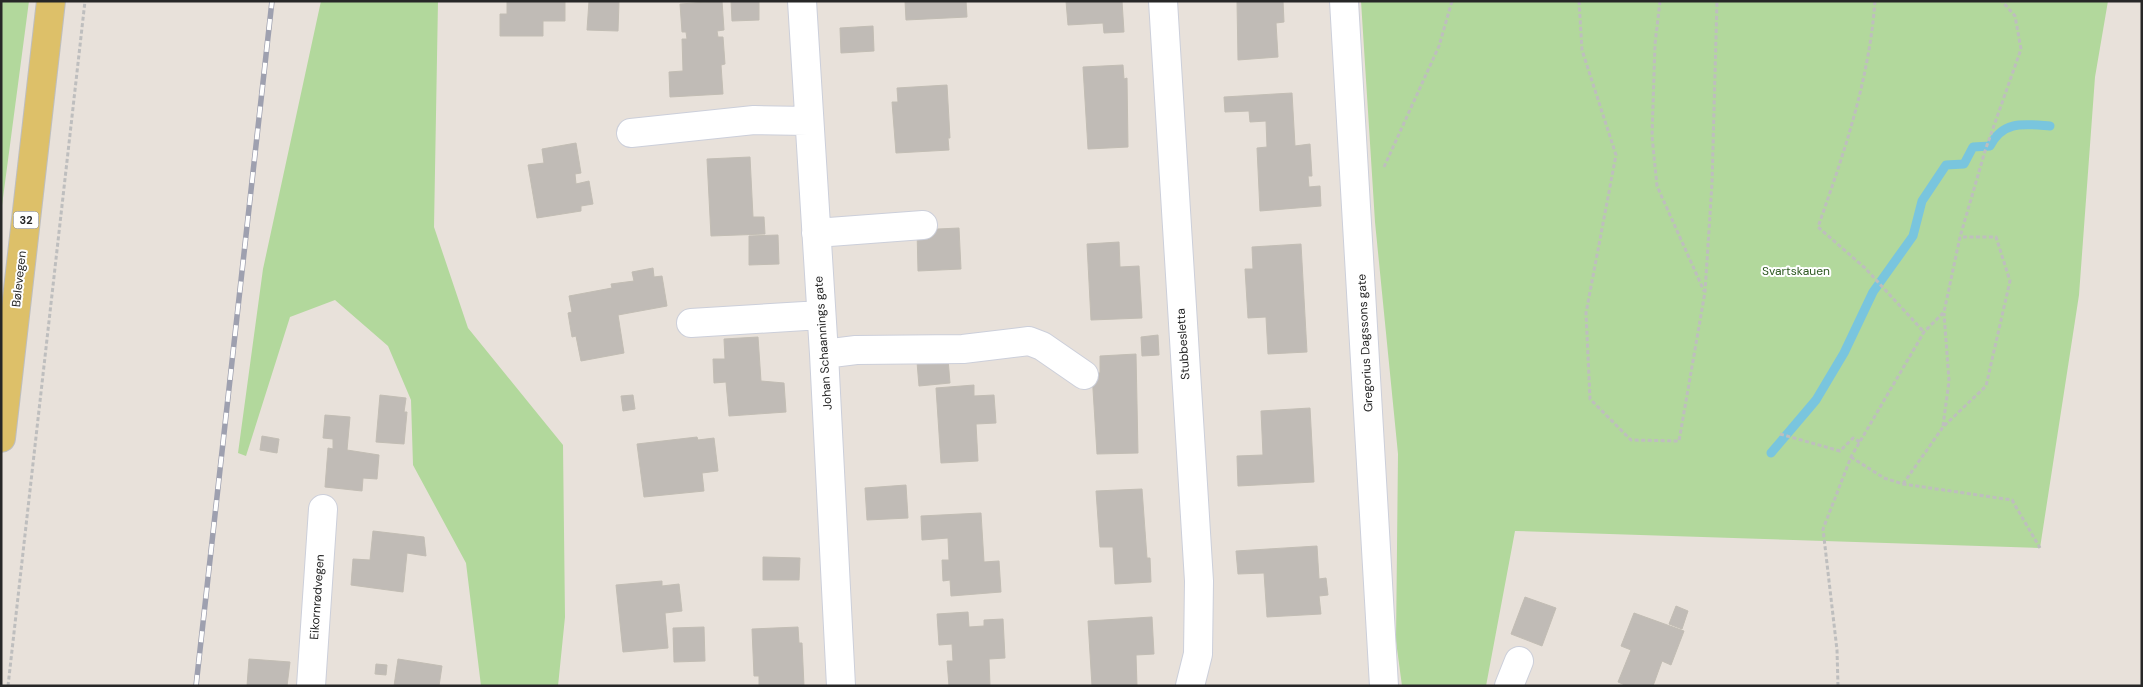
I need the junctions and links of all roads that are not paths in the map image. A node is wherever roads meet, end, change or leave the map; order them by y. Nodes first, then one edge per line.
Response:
1 (51, 1) edge
2 (802, 1) edge
3 (1163, 1) edge
4 (1344, 1) edge
5 (808, 121) junction
6 (631, 133) dead end
7 (923, 225) dead end
8 (816, 233) junction
9 (821, 315) junction
10 (691, 323) dead end
11 (824, 354) junction
12 (1084, 376) dead end
13 (1, 438) edge
14 (324, 509) dead end
15 (1519, 661) dead end
16 (311, 686) edge
17 (841, 686) edge
18 (1190, 686) edge
19 (1384, 686) edge
20 (1509, 686) edge

1 - 13 main road, Bølevegen / 32
2 - 5 street, Johan Schaannings gate
3 - 18 street, Stubbesletta
4 - 19 street, Gregorius Dagssons gate
5 - 6 street
5 - 8 street, Johan Schaannings gate
7 - 8 street
8 - 9 street, Johan Schaannings gate
9 - 10 street
9 - 11 street, Johan Schaannings gate
11 - 12 street
11 - 17 street, Johan Schaannings gate
14 - 16 street, Eikornrødvegen
15 - 20 street

